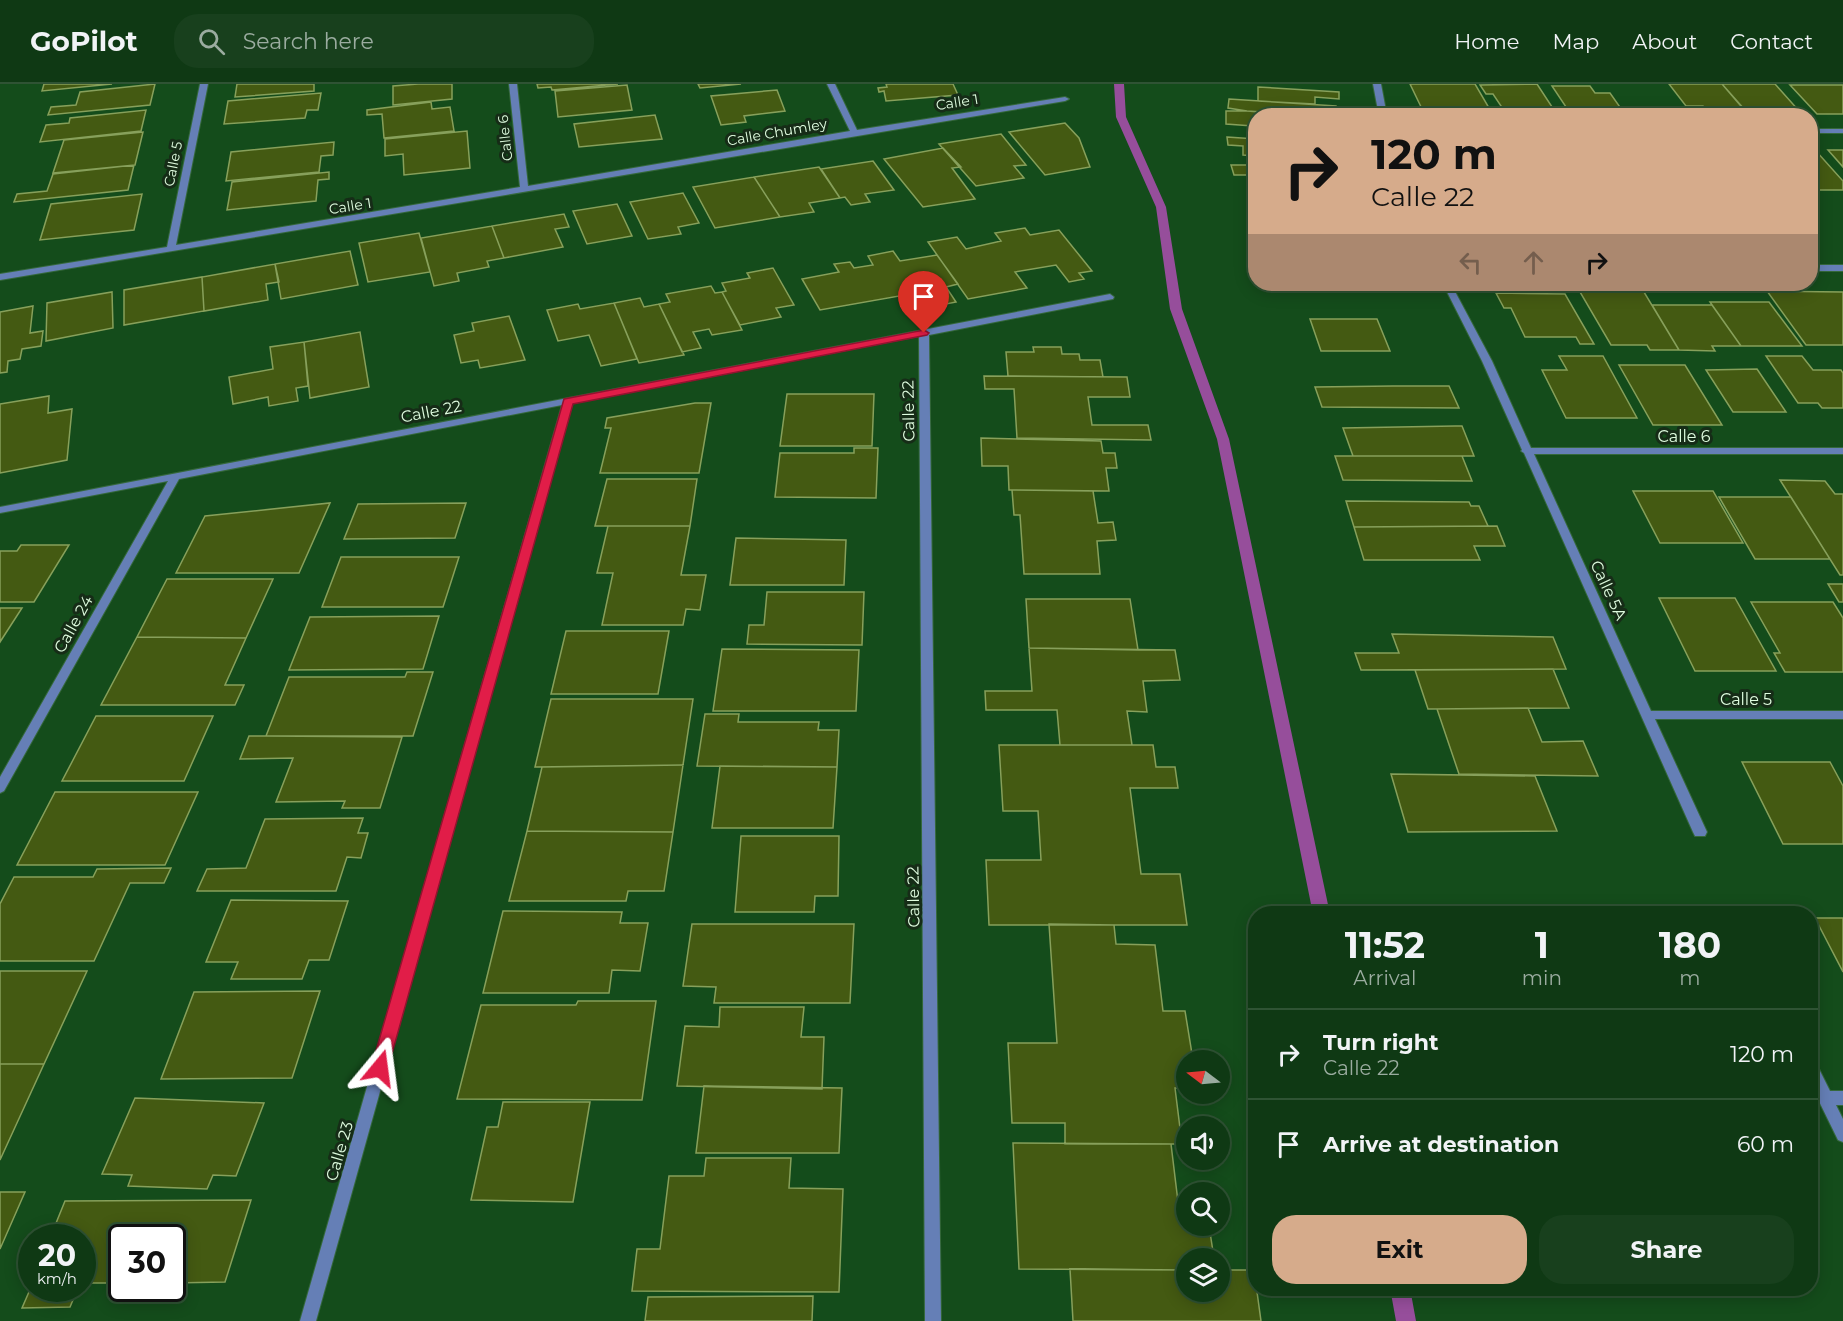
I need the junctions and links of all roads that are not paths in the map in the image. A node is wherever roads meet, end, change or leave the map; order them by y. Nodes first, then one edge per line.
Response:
1 (204, 84) edge
2 (513, 84) edge
3 (831, 84) edge
4 (1377, 84) edge
5 (1065, 99) dead end
6 (1382, 108) edge
7 (1818, 130) edge
8 (1843, 130) edge
9 (854, 132) junction
10 (704, 159) joint
11 (524, 190) junction
12 (171, 249) junction
13 (1818, 268) edge
14 (1843, 268) edge
15 (0, 278) edge
16 (1451, 291) edge
17 (1110, 297) dead end
18 (924, 333) junction
19 (568, 401) junction
20 (1526, 451) junction
21 (1843, 451) edge
22 (175, 477) junction
23 (0, 510) edge
24 (1649, 715) junction
25 (1843, 715) edge
26 (0, 788) edge
27 (1700, 832) dead end
28 (1818, 1082) edge
29 (1826, 1098) junction
30 (1843, 1098) edge
31 (1843, 1135) edge
32 (308, 1321) edge
33 (933, 1321) edge

1 - 12 street, Calle 5
2 - 11 street, Calle 6
3 - 9 street
4 - 6 street
5 - 9 street, Calle 1
7 - 8 street
9 - 10 street, Calle Chumley
10 - 11 street, Calle 1
11 - 12 street, Calle 1
12 - 15 street, Calle 1
13 - 14 street
16 - 20 street, Calle 5A
17 - 18 street
18 - 19 street, Calle 22
18 - 33 street, Calle 22
19 - 22 street, Calle 22
19 - 32 street, Calle 23
20 - 21 street, Calle 6
20 - 24 street, Calle 5A
22 - 23 street, Calle 22
22 - 26 street, Calle 24
24 - 25 street, Calle 5
24 - 27 street, Calle 5A
28 - 29 street
29 - 30 street
29 - 31 street

